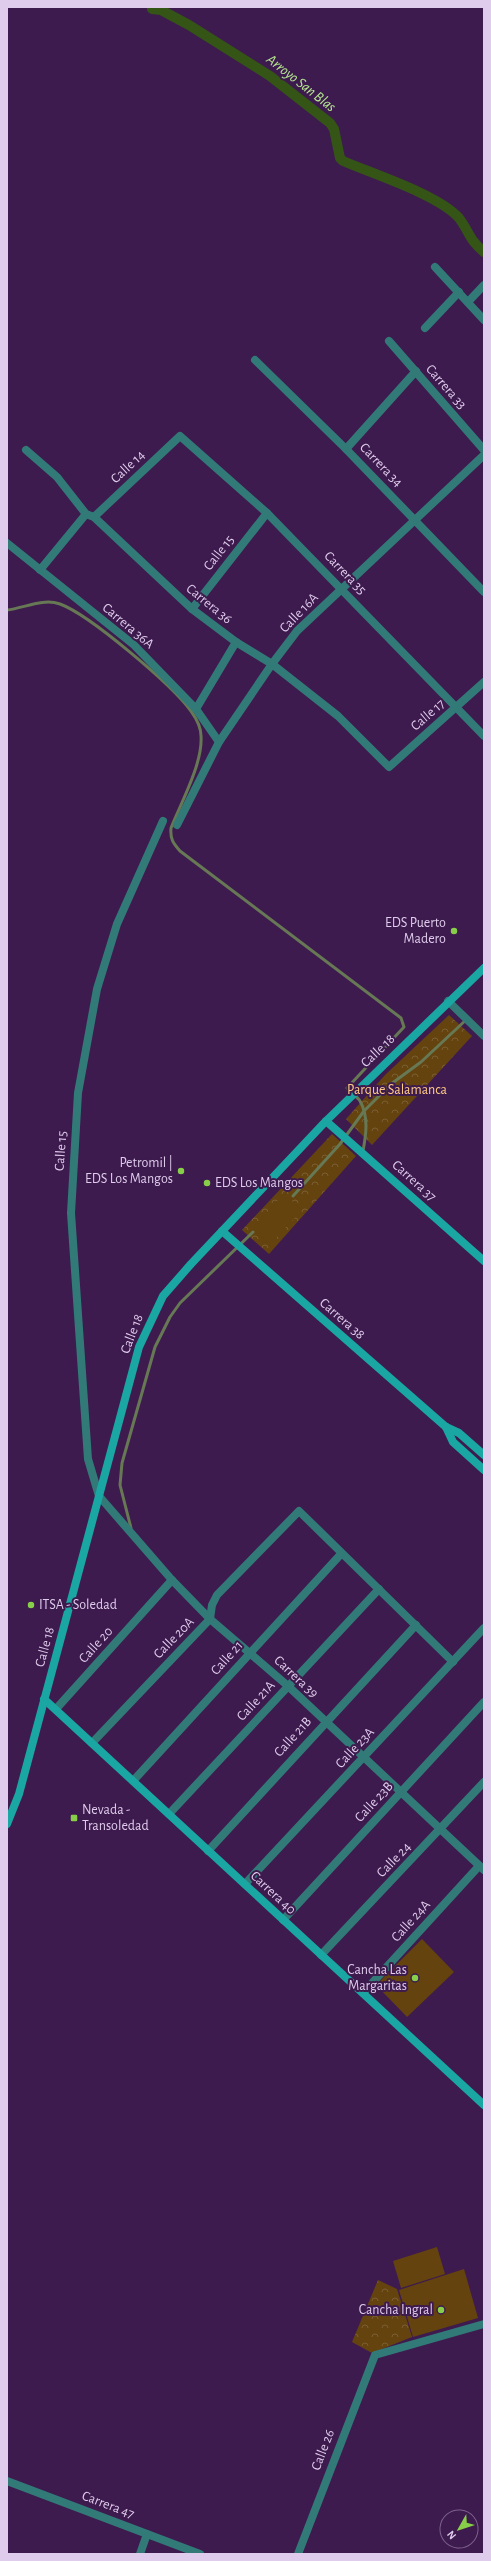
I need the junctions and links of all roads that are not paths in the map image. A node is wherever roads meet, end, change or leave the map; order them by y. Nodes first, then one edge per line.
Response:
1 (435, 267) dead end
2 (484, 285) edge
3 (459, 292) junction
4 (468, 302) junction
5 (484, 320) edge
6 (425, 328) dead end
7 (389, 341) dead end
8 (255, 360) dead end
9 (416, 371) junction
10 (180, 436) joint
11 (346, 449) junction
12 (26, 450) dead end
13 (484, 450) edge
14 (484, 456) edge
15 (267, 513) junction
16 (86, 514) junction
17 (94, 517) junction
18 (415, 519) junction
19 (7, 542) edge
20 (40, 570) junction
21 (343, 590) junction
22 (484, 592) edge
23 (192, 609) junction
24 (236, 642) junction
25 (272, 664) junction
26 (484, 682) edge
27 (457, 707) junction
28 (196, 709) junction
29 (484, 736) edge
30 (219, 742) junction
31 (389, 767) joint
32 (163, 821) dead end
33 (177, 825) dead end
34 (484, 968) edge
35 (448, 1001) junction
36 (484, 1036) edge
37 (326, 1120) junction
38 (222, 1230) junction
39 (484, 1261) edge
40 (446, 1427) junction
41 (484, 1455) edge
42 (484, 1470) edge
43 (99, 1496) junction
44 (341, 1554) junction
45 (172, 1580) junction
46 (379, 1589) junction
47 (210, 1619) junction
48 (416, 1625) junction
49 (484, 1628) edge
50 (250, 1652) junction
51 (453, 1662) junction
52 (288, 1686) junction
53 (44, 1699) junction
54 (484, 1702) edge
55 (56, 1709) junction
56 (325, 1722) junction
57 (92, 1743) junction
58 (363, 1759) junction
59 (133, 1781) junction
60 (484, 1782) edge
61 (400, 1794) junction
62 (169, 1814) junction
63 (7, 1824) edge
64 (440, 1830) junction
65 (208, 1850) junction
66 (481, 1868) edge
67 (245, 1884) junction
68 (283, 1920) junction
69 (321, 1955) junction
70 (363, 1993) junction
71 (484, 2105) edge
72 (484, 2324) edge
73 (7, 2481) edge
74 (148, 2534) junction
75 (140, 2554) edge
76 (200, 2554) edge
77 (298, 2554) edge

1 - 3 street
2 - 4 street
3 - 4 street
3 - 6 street
4 - 5 street
7 - 9 street, Carrera 33
8 - 11 street, Carrera 34
9 - 11 street
9 - 13 street, Carrera 33
10 - 15 street, Carrera 35
10 - 17 street, Calle 14
11 - 18 street, Carrera 34
12 - 16 street
14 - 18 street, Calle 16A
15 - 21 street, Carrera 35
15 - 23 street, Calle 15
16 - 17 street, Carrera 36
16 - 20 street
17 - 23 street, Carrera 36
18 - 21 street, Calle 16A
18 - 22 street, Carrera 34
19 - 20 street, Carrera 36A
20 - 28 street, Carrera 36A
21 - 25 street, Calle 16A
21 - 27 street, Carrera 35
23 - 24 street, Carrera 36
24 - 25 street, Carrera 36
24 - 28 street
25 - 30 street, Calle 16A
25 - 31 street, Carrera 36
26 - 27 street, Calle 17
27 - 29 street, Carrera 35
27 - 31 street, Calle 17
28 - 30 street, Carrera 36A
30 - 33 street, Calle 16A
32 - 43 street, Calle 15
34 - 35 street, Calle 18
35 - 36 street
35 - 37 street, Calle 18
37 - 38 street, Calle 18
37 - 39 street, Carrera 37
38 - 40 street, Carrera 38
38 - 43 street, Calle 18
40 - 41 street, Carrera 38
40 - 42 street, Carrera 38
43 - 45 street, Carrera 39
43 - 53 street, Calle 18
44 - 46 street
44 - 47 street, Calle 20A
44 - 50 street, Calle 21
45 - 47 street, Carrera 39
45 - 55 street, Calle 20
46 - 48 street
46 - 52 street, Calle 21A
47 - 50 street, Carrera 39
47 - 57 street, Calle 20A
48 - 51 street
48 - 56 street, Calle 21B
49 - 51 street, Calle 23A
50 - 52 street, Carrera 39
50 - 59 street, Calle 21
51 - 58 street, Calle 23A
52 - 56 street, Carrera 39
52 - 62 street, Calle 21A
53 - 55 street, Carrera 40
53 - 63 street, Calle 18
54 - 61 street, Calle 23B
55 - 57 street, Carrera 40
56 - 58 street, Carrera 39
56 - 65 street, Calle 21B
57 - 59 street, Carrera 40
58 - 61 street, Carrera 39
58 - 67 street, Calle 23A
59 - 62 street, Carrera 40
60 - 64 street, Calle 24
61 - 64 street, Carrera 39
61 - 68 street, Calle 23B
62 - 65 street, Carrera 40
64 - 66 street, Carrera 39
64 - 69 street, Calle 24
65 - 67 street, Carrera 40
66 - 70 street, Calle 24A
67 - 68 street, Carrera 40
68 - 69 street, Carrera 40
69 - 70 street, Carrera 40
70 - 71 street, Carrera 40
72 - 77 street, Calle 26
73 - 74 street, Carrera 47
74 - 75 street
74 - 76 street, Carrera 47

